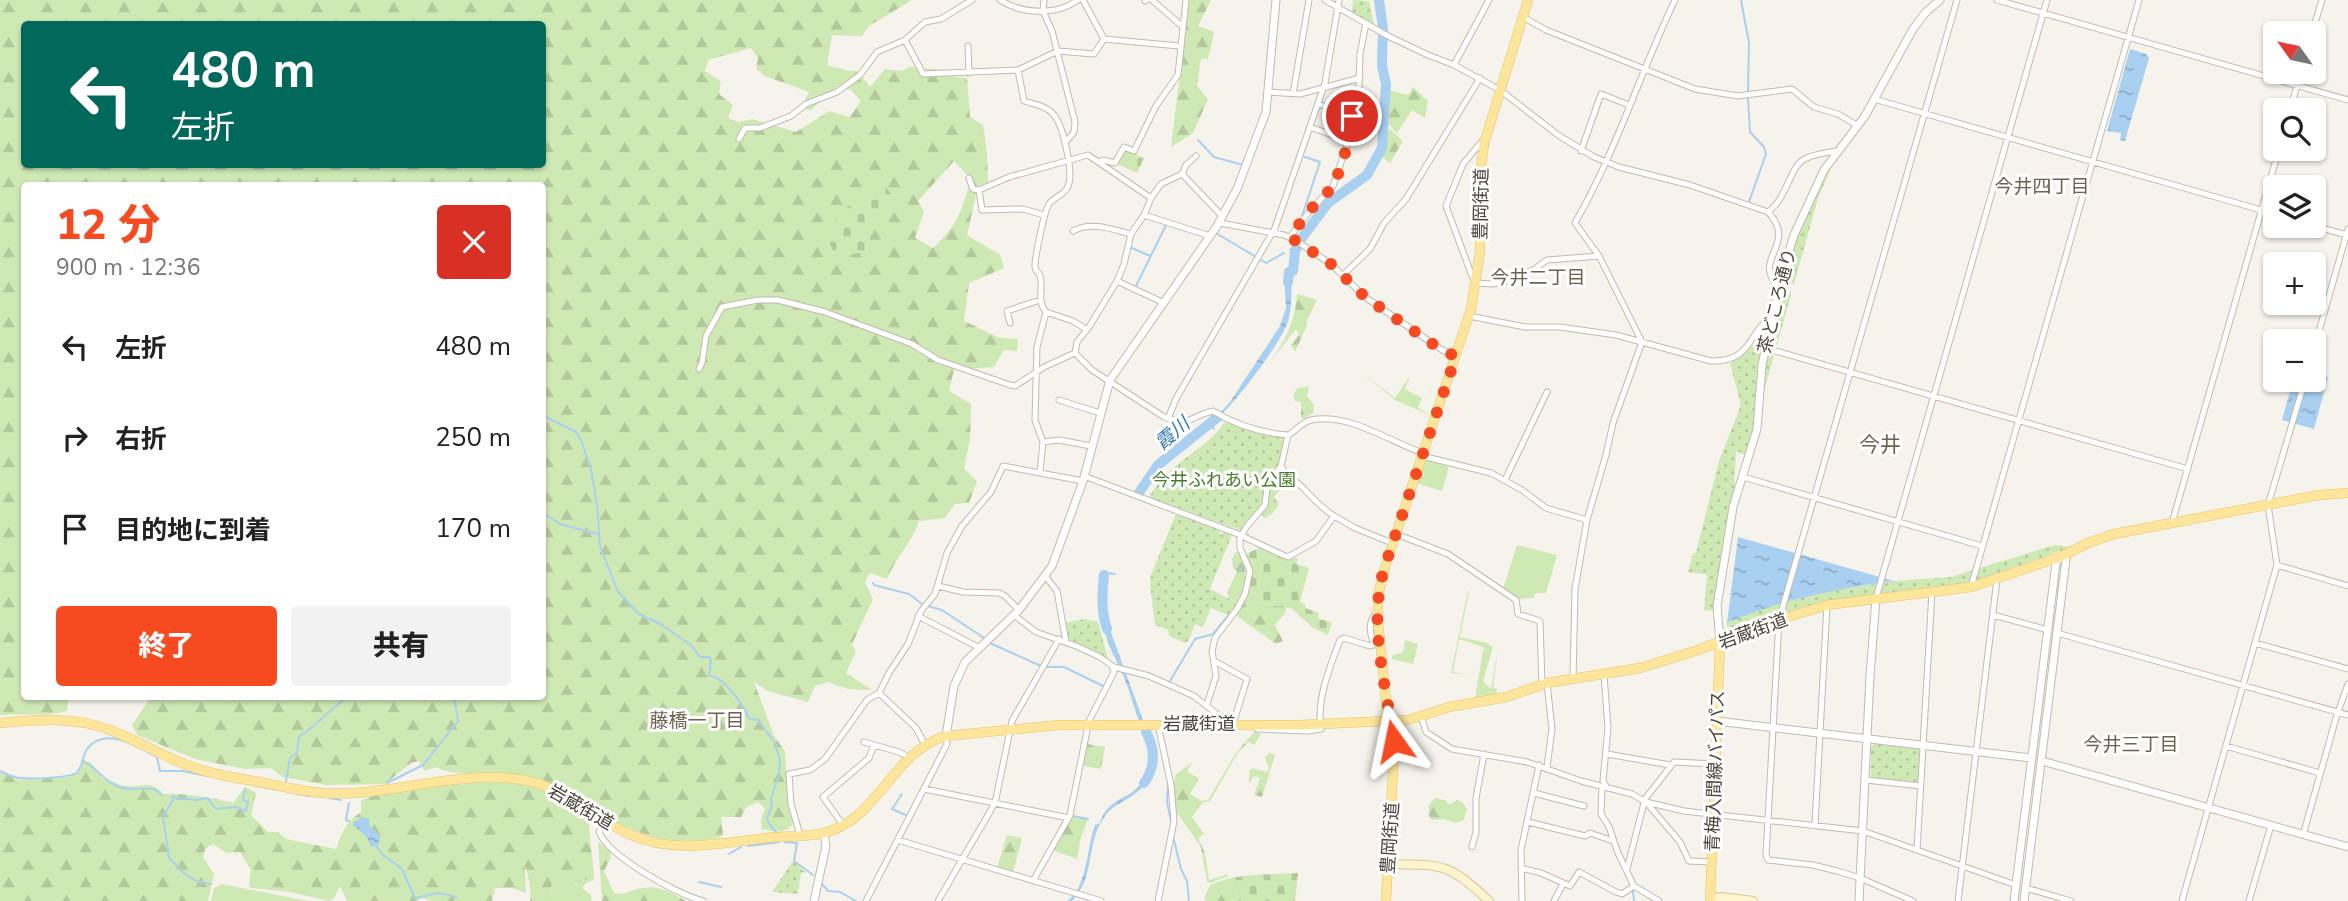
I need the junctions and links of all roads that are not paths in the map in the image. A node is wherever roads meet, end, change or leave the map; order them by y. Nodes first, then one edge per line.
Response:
1 (972, 0) edge
2 (1000, 0) edge
3 (1044, 0) edge
4 (1080, 0) edge
5 (1148, 0) edge
6 (1186, 0) edge
7 (1276, 0) edge
8 (1309, 0) edge
9 (1325, 0) edge
10 (1489, 0) edge
11 (1528, 0) edge
12 (1675, 0) edge
13 (1940, 0) edge
14 (1957, 0) edge
15 (1997, 0) edge
16 (2048, 0) edge
17 (2139, 0) edge
18 (2322, 0) edge
19 (1338, 4) edge
20 (1043, 11) junction
21 (2044, 13) junction
22 (1523, 17) junction
23 (2316, 21) edge
24 (1366, 23) junction
25 (1182, 26) junction
26 (2128, 37) junction
27 (1104, 39) junction
28 (905, 40) junction
29 (968, 46) dead end
30 (1179, 46) junction
31 (1058, 51) junction
32 (1454, 65) junction
33 (1644, 69) junction
34 (1018, 70) junction
35 (969, 73) junction
36 (1360, 78) junction
37 (1480, 78) junction
38 (2297, 86) junction
39 (1323, 88) junction
40 (1500, 90) junction
41 (1268, 92) junction
42 (1293, 94) junction
43 (2294, 98) edge
44 (1874, 99) junction
45 (2348, 100) edge
46 (1318, 104) junction
47 (1629, 105) junction
48 (1924, 114) junction
49 (1357, 117) junction
50 (1858, 126) junction
51 (1310, 127) junction
52 (1486, 138) junction
53 (2008, 138) junction
54 (739, 139) dead end
55 (1349, 141) junction
56 (1065, 143) junction
57 (1581, 151) junction
58 (1836, 151) junction
59 (1196, 156) dead end
60 (1068, 159) junction
61 (2276, 161) edge
62 (1099, 162) junction
63 (1606, 162) junction
64 (2092, 163) junction
65 (1182, 174) junction
66 (969, 178) dead end
67 (979, 190) junction
68 (1151, 198) junction
69 (2261, 211) junction
70 (1768, 212) junction
71 (1044, 215) junction
72 (1144, 215) junction
73 (1221, 220) junction
74 (2326, 229) edge
75 (1073, 231) dead end
76 (1273, 233) junction
77 (2347, 233) edge
78 (1131, 234) junction
79 (1210, 236) junction
80 (1292, 239) junction
81 (1599, 256) junction
82 (1343, 275) junction
83 (1117, 281) junction
84 (1477, 282) junction
85 (1779, 287) junction
86 (1040, 300) junction
87 (1164, 303) junction
88 (1046, 312) junction
89 (1773, 314) junction
90 (1469, 316) junction
91 (1010, 323) dead end
92 (1086, 329) junction
93 (2320, 329) edge
94 (1642, 342) junction
95 (1765, 348) junction
96 (1074, 353) junction
97 (1456, 356) junction
98 (699, 369) dead end
99 (1037, 372) junction
100 (1849, 373) junction
101 (1110, 380) junction
102 (1547, 392) dead end
103 (2301, 392) edge
104 (1934, 397) junction
105 (1059, 400) dead end
106 (1100, 413) junction
107 (1168, 418) junction
108 (2018, 421) junction
109 (1288, 436) junction
110 (1042, 442) junction
111 (1091, 446) junction
112 (1423, 455) junction
113 (1281, 466) junction
114 (2188, 469) junction
115 (1041, 471) junction
116 (1742, 477) junction
117 (1084, 479) junction
118 (1505, 480) junction
119 (2348, 493) edge
120 (1814, 498) junction
121 (2267, 505) junction
122 (1334, 516) junction
123 (1587, 520) junction
124 (1898, 522) junction
125 (2172, 523) junction
126 (1242, 535) junction
127 (1394, 538) junction
128 (1982, 546) junction
129 (2060, 557) junction
130 (2277, 565) junction
131 (1046, 576) junction
132 (1997, 579) junction
133 (937, 586) junction
134 (2348, 586) edge
135 (1971, 587) junction
136 (1932, 592) junction
137 (1876, 598) junction
138 (1827, 606) junction
139 (1017, 612) junction
140 (1377, 612) junction
141 (1993, 615) junction
142 (918, 617) junction
143 (1779, 620) junction
144 (2048, 630) junction
145 (2057, 633) junction
146 (1371, 636) junction
147 (1062, 640) junction
148 (1720, 642) junction
149 (2255, 643) junction
150 (1365, 644) junction
151 (978, 647) junction
152 (1377, 648) junction
153 (1214, 661) junction
154 (1113, 666) junction
155 (2348, 669) edge
156 (1604, 675) junction
157 (1573, 679) junction
158 (1544, 684) junction
159 (2348, 684) edge
160 (2243, 686) junction
161 (2040, 691) junction
162 (2050, 692) junction
163 (879, 693) junction
164 (1207, 704) junction
165 (2339, 713) junction
166 (2348, 715) edge
167 (1421, 716) junction
168 (1390, 721) junction
169 (1717, 721) junction
170 (0, 723) edge
171 (1155, 724) junction
172 (1219, 724) junction
173 (1233, 724) junction
174 (1320, 724) junction
175 (1089, 725) junction
176 (1773, 728) junction
177 (1010, 729) junction
178 (1820, 733) junction
179 (946, 736) junction
180 (1868, 739) junction
181 (864, 742) dead end
182 (925, 744) junction
183 (874, 745) junction
184 (1924, 746) junction
185 (2226, 746) junction
186 (1976, 752) junction
187 (1484, 754) junction
188 (1607, 754) junction
189 (908, 757) junction
190 (2031, 758) junction
191 (2042, 761) junction
192 (1715, 764) junction
193 (1539, 765) junction
194 (1670, 765) junction
195 (1547, 767) junction
196 (2320, 773) junction
197 (1866, 779) junction
198 (1604, 786) junction
199 (1921, 786) junction
200 (924, 789) junction
201 (1534, 793) junction
202 (1646, 802) junction
203 (995, 803) junction
204 (1584, 806) dead end
205 (2209, 808) junction
206 (1713, 813) junction
207 (1069, 818) junction
208 (605, 820) junction
209 (1768, 820) junction
210 (1528, 822) junction
211 (2024, 822) junction
212 (2034, 824) junction
213 (843, 825) junction
214 (1815, 825) junction
215 (2270, 825) junction
216 (1863, 831) junction
217 (824, 833) junction
218 (800, 835) junction
219 (2303, 835) junction
220 (898, 840) junction
221 (1613, 841) junction
222 (1472, 847) dead end
223 (2348, 847) edge
224 (1917, 850) junction
225 (961, 859) junction
226 (1711, 862) junction
227 (1388, 864) junction
228 (1962, 866) junction
229 (1521, 868) junction
230 (1627, 869) junction
231 (1860, 878) junction
232 (1033, 881) junction
233 (1563, 884) junction
234 (2016, 885) junction
235 (1634, 886) junction
236 (2026, 888) junction
237 (1626, 892) junction
238 (692, 899) edge
239 (1712, 900) edge
240 (703, 901) edge
241 (814, 901) edge
242 (866, 901) edge
243 (937, 901) edge
244 (1101, 901) edge
245 (1158, 901) edge
246 (1386, 901) edge
247 (1489, 901) edge
248 (1522, 901) edge
249 (1554, 901) edge
250 (1622, 901) edge
251 (1659, 901) edge
252 (1753, 901) edge
253 (1859, 901) edge
254 (1913, 901) edge
255 (1958, 901) edge
256 (2014, 901) edge
257 (2024, 901) edge
258 (2071, 901) edge
259 (2182, 901) edge
260 (2249, 901) edge

1 - 28 street
2 - 20 street
3 - 20 street
4 - 20 street
4 - 27 street
5 - 25 street
6 - 25 street
7 - 41 street
8 - 42 street
9 - 19 street
10 - 32 street
11 - 22 main road, 豊岡街道
12 - 33 street
13 - 44 street, 茶どころ通り
14 - 48 street
15 - 21 street
16 - 21 street
17 - 26 street
18 - 23 street
19 - 24 street
19 - 39 street
20 - 31 street
21 - 26 street
21 - 53 street
22 - 33 street
22 - 40 main road, 豊岡街道
24 - 32 street
24 - 36 street
25 - 30 street
26 - 38 street
26 - 64 street
27 - 30 street
27 - 31 street
28 - 35 street
28 - 54 street
29 - 35 street
30 - 62 street
31 - 34 street
31 - 56 street
32 - 37 street
33 - 47 street
33 - 50 street
34 - 35 street
34 - 56 street
36 - 39 street
36 - 49 street
37 - 40 street
37 - 82 street
38 - 43 street
38 - 45 street
39 - 42 street
39 - 46 street
40 - 52 main road, 豊岡街道
40 - 57 street
41 - 42 street
41 - 73 street
44 - 48 street
44 - 50 street, 茶どころ通り
46 - 49 street
46 - 51 street
47 - 57 street
47 - 63 street
48 - 53 street
48 - 100 street
49 - 55 street
50 - 58 street, 茶どころ通り
51 - 55 street
51 - 76 street
52 - 84 main road, 豊岡街道
52 - 84 street
53 - 64 street
53 - 104 street
55 - 80 street
56 - 60 street
57 - 63 street
58 - 70 street
58 - 85 street, 茶どころ通り
59 - 65 street
60 - 62 street
60 - 67 street
60 - 71 street
61 - 69 street
62 - 68 street
63 - 70 street
63 - 81 street
64 - 69 street
64 - 108 street
65 - 68 street
65 - 73 street
66 - 67 street
67 - 71 street
68 - 72 street
69 - 114 street
70 - 85 street
71 - 86 street
72 - 78 street
72 - 79 street
73 - 76 street
73 - 79 street
74 - 77 street
75 - 78 street
76 - 80 street
76 - 107 street
77 - 93 street
78 - 83 street
79 - 87 street
80 - 82 street
81 - 84 street
81 - 94 street
82 - 97 street
83 - 87 street
83 - 92 street
84 - 90 main road, 豊岡街道
85 - 89 street, 茶どころ通り
86 - 88 street
86 - 91 street
87 - 101 street
88 - 92 street
88 - 99 street
89 - 94 street
89 - 95 street, 茶どころ通り
90 - 94 street
90 - 97 main road, 豊岡街道
92 - 96 street
94 - 123 street
95 - 100 street
95 - 116 street, 茶どころ通り
96 - 99 street
96 - 101 street
97 - 112 main road, 豊岡街道
98 - 99 street
99 - 110 street
100 - 104 street
100 - 120 street
101 - 106 street
101 - 107 street
102 - 118 street
103 - 121 street
104 - 108 street
104 - 124 street
105 - 106 street
106 - 111 street
107 - 109 street
108 - 114 street
108 - 128 street
109 - 112 street
109 - 113 street
110 - 111 street
110 - 115 street
111 - 117 street
112 - 118 street
112 - 127 main road, 豊岡街道
113 - 122 street
113 - 126 street
114 - 125 street
115 - 117 street
115 - 133 street
116 - 120 street
116 - 148 street, 茶どころ通り
117 - 126 street
117 - 131 street
118 - 123 street
119 - 121 main road, 岩蔵街道
120 - 124 street
120 - 143 street
121 - 125 main road, 岩蔵街道
121 - 130 street
122 - 126 street
122 - 127 street
123 - 157 street
124 - 128 street
124 - 137 street
125 - 129 main road, 岩蔵街道
126 - 153 street
127 - 140 main road, 豊岡街道
127 - 158 street
128 - 135 street
129 - 132 main road, 岩蔵街道
129 - 144 street
129 - 145 street
130 - 134 street
130 - 149 street
131 - 139 street
131 - 147 street
132 - 135 main road, 岩蔵街道
132 - 141 street
133 - 139 street
133 - 142 street
135 - 136 main road, 岩蔵街道
136 - 137 main road, 岩蔵街道
136 - 184 street
137 - 138 main road, 岩蔵街道
137 - 180 street
138 - 143 main road, 岩蔵街道
138 - 178 street
139 - 147 street
139 - 151 street
140 - 146 street
140 - 152 main road, 豊岡街道
141 - 144 street
141 - 186 street
142 - 151 street
142 - 163 street
143 - 148 main road, 岩蔵街道
143 - 176 street
144 - 161 street
145 - 160 street
145 - 162 street
146 - 150 street
146 - 152 street
147 - 154 street
147 - 177 street
148 - 156 main road, 岩蔵街道
148 - 169 main road, 青梅入間線バイパス
149 - 155 street
149 - 160 street
150 - 152 street
150 - 174 street
151 - 179 street
152 - 168 main road, 豊岡街道
153 - 164 street
153 - 173 street
154 - 164 street
154 - 175 street
156 - 157 main road, 岩蔵街道
156 - 188 street
157 - 158 main road, 岩蔵街道
158 - 167 main road, 岩蔵街道
158 - 195 street
159 - 165 street
160 - 165 street
160 - 185 street
161 - 162 street
161 - 190 street
162 - 191 street
163 - 182 street
163 - 218 street
164 - 172 street
165 - 166 street
165 - 196 street
167 - 168 main road, 岩蔵街道
167 - 187 street
168 - 174 main road, 岩蔵街道
168 - 227 main road, 豊岡街道
169 - 176 street
169 - 192 main road, 青梅入間線バイパス
170 - 208 main road, 岩蔵街道
171 - 172 main road, 岩蔵街道
171 - 175 main road, 岩蔵街道
171 - 245 street
172 - 173 main road, 岩蔵街道
173 - 174 main road, 岩蔵街道
175 - 177 main road, 岩蔵街道
175 - 207 street
176 - 178 street
176 - 209 street
177 - 179 main road, 岩蔵街道
177 - 203 street
178 - 180 street
178 - 214 street
179 - 182 main road, 岩蔵街道
179 - 200 street
180 - 184 street
180 - 197 street
181 - 183 street
182 - 189 main road, 岩蔵街道
183 - 189 street
183 - 213 street
184 - 186 street
184 - 199 street
185 - 196 street
185 - 205 street
186 - 190 street
186 - 228 street
187 - 193 street
187 - 222 street
188 - 194 street
188 - 198 street
189 - 213 main road, 岩蔵街道
190 - 211 street
191 - 205 street
191 - 212 street
192 - 194 street
192 - 206 main road, 青梅入間線バイパス
193 - 195 street
193 - 201 street
194 - 202 street
195 - 198 street
196 - 219 street
197 - 199 street
197 - 216 street
198 - 202 street
198 - 221 street
199 - 224 street
200 - 203 street
200 - 220 street
201 - 204 street
201 - 210 street
202 - 206 street
202 - 226 street
202 - 230 street
203 - 207 street
203 - 225 street
205 - 215 street
205 - 259 street
206 - 209 street
206 - 226 main road, 青梅入間線バイパス
207 - 232 street
208 - 218 main road, 岩蔵街道
208 - 238 street
209 - 214 street
209 - 231 street
210 - 221 street
210 - 229 street
211 - 212 street
211 - 234 street
212 - 236 street
213 - 217 main road, 岩蔵街道
214 - 216 street
215 - 219 street
215 - 260 street
216 - 224 street
216 - 231 street
217 - 218 main road, 岩蔵街道
217 - 241 street
219 - 223 street
220 - 225 street
220 - 242 street
221 - 230 street
224 - 228 street
225 - 232 street
225 - 243 street
226 - 239 main road, 青梅入間線バイパス
227 - 246 main road, 豊岡街道
227 - 247 main road
228 - 234 street
228 - 255 street
229 - 233 street
229 - 248 street
230 - 235 street
231 - 253 street
231 - 254 street
232 - 244 street
233 - 237 street
233 - 249 street
234 - 256 street
235 - 237 street
235 - 251 street
236 - 257 street
236 - 258 street
237 - 250 street
238 - 240 street
239 - 252 main road

